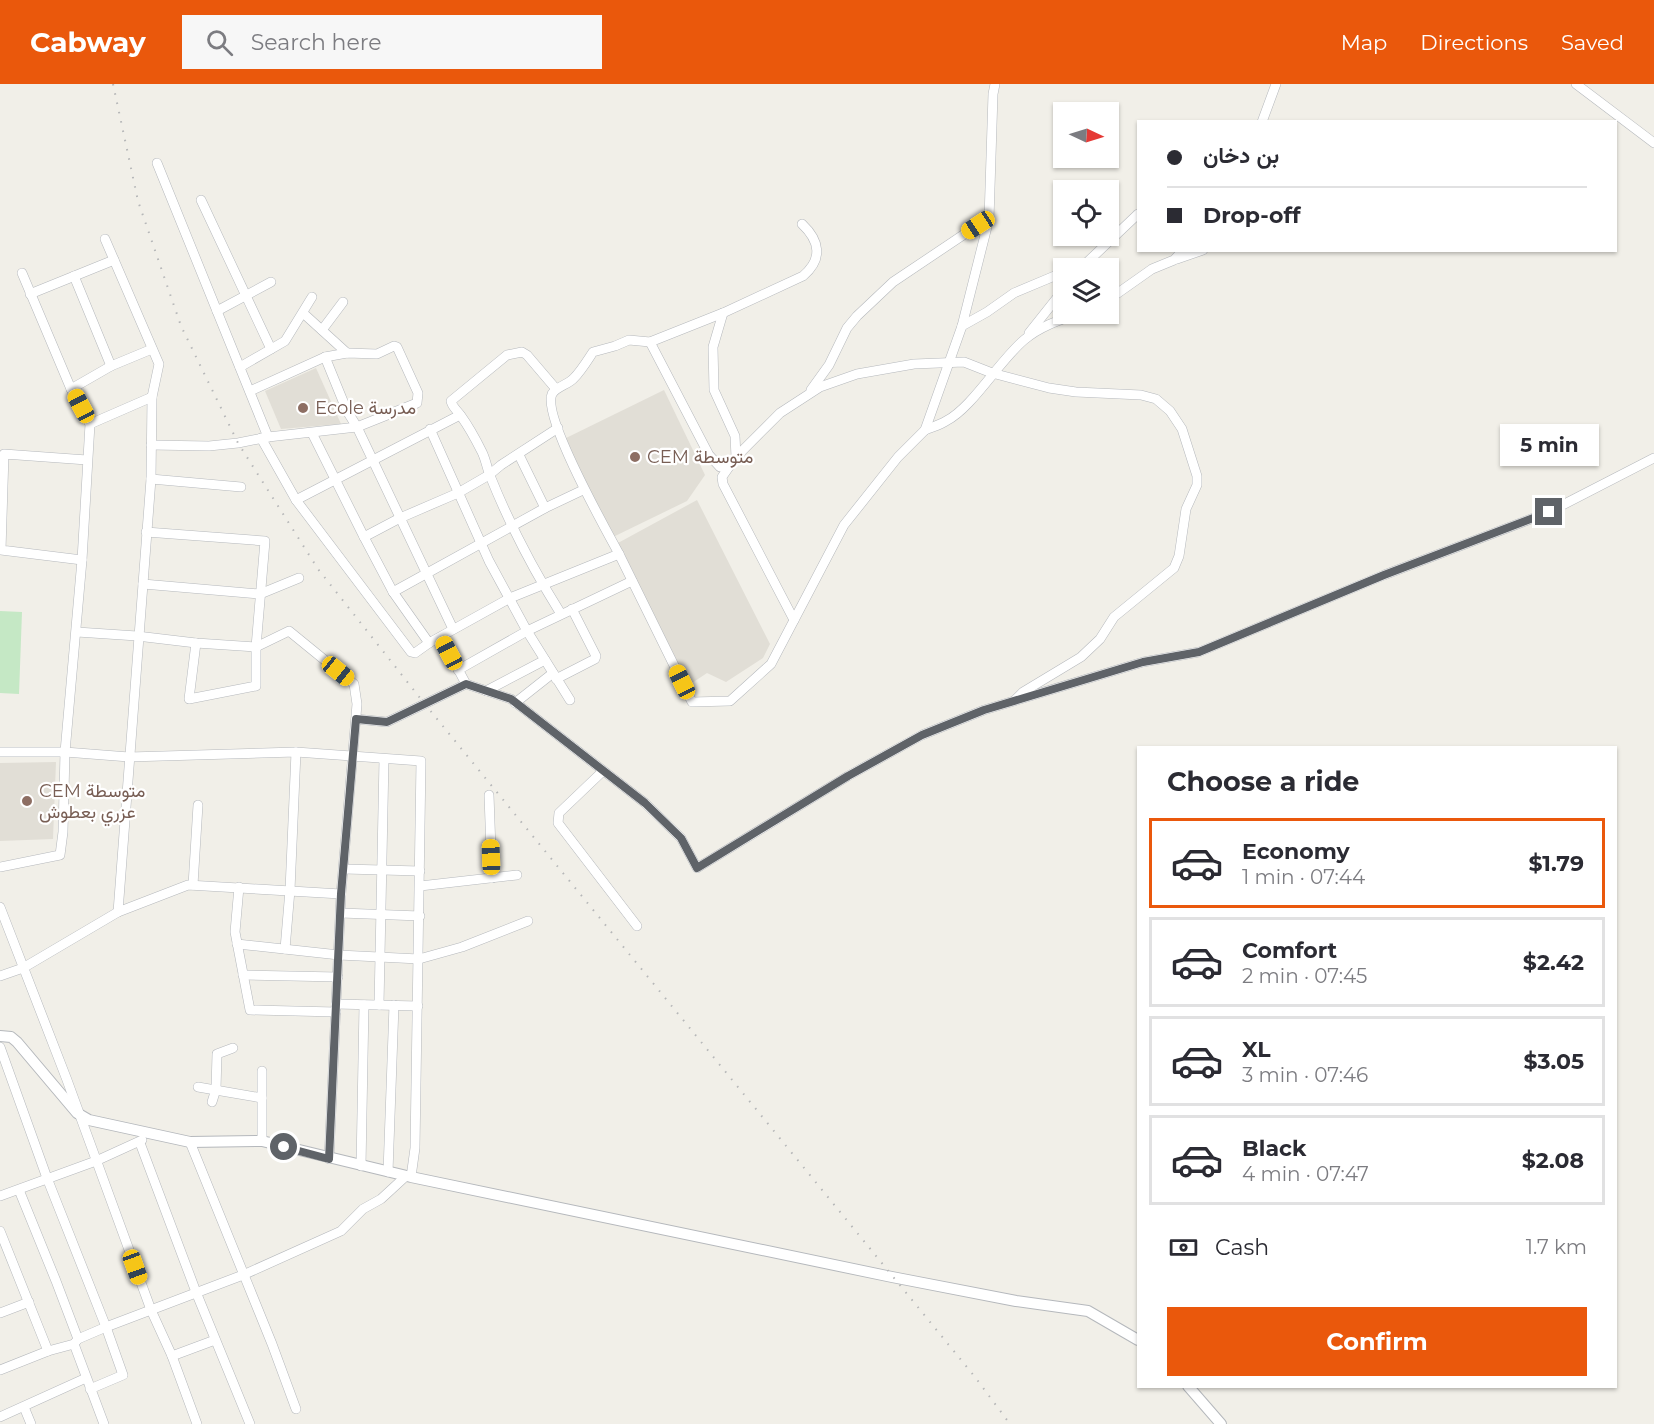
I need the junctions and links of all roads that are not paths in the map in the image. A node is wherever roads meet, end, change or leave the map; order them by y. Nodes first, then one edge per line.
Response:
1 (995, 84) edge
2 (1276, 84) edge
3 (1576, 84) edge
4 (1263, 120) edge
5 (1654, 143) edge
6 (157, 163) dead end
7 (201, 200) dead end
8 (1137, 215) edge
9 (989, 219) junction
10 (802, 224) dead end
11 (105, 239) dead end
12 (1181, 252) edge
13 (1197, 252) edge
14 (1091, 258) edge
15 (114, 260) junction
16 (1174, 260) junction
17 (22, 273) dead end
18 (74, 276) junction
19 (1053, 277) edge
20 (271, 282) dead end
21 (1119, 292) edge
22 (30, 294) junction
23 (246, 296) junction
24 (312, 297) dead end
25 (343, 302) dead end
26 (1053, 303) edge
27 (217, 311) junction
28 (303, 313) junction
29 (723, 313) junction
30 (1053, 324) edge
31 (962, 326) junction
32 (322, 330) junction
33 (1024, 340) junction
34 (650, 342) junction
35 (152, 349) junction
36 (271, 349) junction
37 (347, 353) junction
38 (325, 357) junction
39 (950, 362) junction
40 (111, 366) junction
41 (240, 367) junction
42 (992, 373) junction
43 (71, 389) junction
44 (556, 389) junction
45 (250, 391) junction
46 (807, 394) junction
47 (152, 397) junction
48 (460, 415) junction
49 (90, 424) junction
50 (357, 427) junction
51 (558, 428) junction
52 (430, 429) junction
53 (925, 430) junction
54 (312, 433) junction
55 (264, 437) junction
56 (151, 445) junction
57 (519, 455) junction
58 (736, 457) junction
59 (1654, 458) edge
60 (87, 460) junction
61 (372, 460) junction
62 (727, 467) junction
63 (489, 475) junction
64 (151, 479) junction
65 (336, 480) junction
66 (241, 487) dead end
67 (584, 490) junction
68 (459, 493) junction
69 (296, 500) junction
70 (545, 508) junction
71 (400, 518) junction
72 (514, 527) junction
73 (146, 532) junction
74 (364, 537) junction
75 (482, 544) junction
76 (619, 554) junction
77 (82, 560) junction
78 (427, 574) junction
79 (299, 578) dead end
80 (632, 581) junction
81 (143, 584) junction
82 (543, 585) junction
83 (393, 592) junction
84 (260, 594) junction
85 (510, 598) junction
86 (572, 609) junction
87 (561, 614) junction
88 (794, 620) junction
89 (453, 629) junction
90 (527, 631) junction
91 (77, 633) junction
92 (137, 636) junction
93 (441, 637) junction
94 (196, 643) junction
95 (429, 643) junction
96 (256, 647) junction
97 (545, 660) junction
98 (458, 670) junction
99 (555, 676) junction
100 (466, 684) junction
101 (486, 691) junction
102 (570, 700) dead end
103 (1013, 701) junction
104 (515, 703) junction
105 (356, 719) junction
106 (0, 752) edge
107 (65, 752) junction
108 (296, 752) junction
109 (129, 756) junction
110 (353, 757) junction
111 (384, 759) junction
112 (603, 771) junction
113 (489, 795) dead end
114 (198, 805) dead end
115 (0, 867) edge
116 (344, 869) junction
117 (382, 870) junction
118 (420, 871) junction
119 (517, 875) dead end
120 (492, 878) junction
121 (193, 885) junction
122 (420, 886) junction
123 (239, 887) junction
124 (290, 890) junction
125 (341, 894) junction
126 (0, 907) edge
127 (117, 912) junction
128 (340, 913) junction
129 (381, 914) junction
130 (420, 916) junction
131 (528, 921) dead end
132 (637, 926) dead end
133 (237, 944) junction
134 (285, 949) junction
135 (339, 956) junction
136 (380, 957) junction
137 (419, 959) junction
138 (23, 968) junction
139 (243, 975) junction
140 (0, 976) edge
141 (338, 977) junction
142 (364, 1005) junction
143 (379, 1005) junction
144 (393, 1005) junction
145 (418, 1006) junction
146 (336, 1008) junction
147 (0, 1036) edge
148 (0, 1047) edge
149 (233, 1048) dead end
150 (262, 1071) dead end
151 (198, 1088) dead end
152 (216, 1089) junction
153 (262, 1098) junction
154 (212, 1102) dead end
155 (77, 1113) junction
156 (151, 1133) junction
157 (262, 1141) junction
158 (190, 1142) junction
159 (140, 1143) junction
160 (329, 1159) junction
161 (96, 1161) junction
162 (362, 1166) junction
163 (388, 1172) junction
164 (408, 1177) junction
165 (47, 1178) junction
166 (19, 1190) junction
167 (0, 1196) edge
168 (0, 1231) edge
169 (4, 1251) edge
170 (243, 1275) junction
171 (196, 1292) junction
172 (29, 1302) junction
173 (151, 1310) junction
174 (0, 1313) edge
175 (106, 1327) junction
176 (1137, 1339) edge
177 (215, 1340) junction
178 (76, 1341) junction
179 (48, 1351) junction
180 (172, 1356) junction
181 (0, 1370) edge
182 (86, 1378) junction
183 (1190, 1388) edge
184 (90, 1389) junction
185 (24, 1407) junction
186 (296, 1409) dead end
187 (0, 1417) edge
188 (31, 1424) edge
189 (104, 1424) edge
190 (197, 1424) edge
191 (250, 1424) edge
192 (1221, 1424) edge

1 - 9 street
2 - 4 street
3 - 5 street
6 - 27 street
7 - 23 street
8 - 14 street
9 - 31 street
9 - 46 street
10 - 29 street
11 - 15 street
12 - 16 street
13 - 16 street
15 - 18 street
15 - 35 street
16 - 21 street
17 - 22 street
18 - 22 street
18 - 40 street
19 - 31 street
20 - 23 street
22 - 43 street
23 - 27 street
23 - 36 street
24 - 28 street
25 - 32 street
26 - 33 street
27 - 41 street
28 - 32 street
28 - 36 street
29 - 34 street
29 - 58 street
30 - 33 street
31 - 39 street
32 - 37 street
33 - 42 street
34 - 44 street
34 - 62 street
35 - 40 street
35 - 47 street
36 - 41 street
37 - 38 street
37 - 50 street
38 - 45 street
38 - 50 street
39 - 42 street
39 - 46 street
39 - 53 street
40 - 43 street
41 - 45 street
42 - 53 street
42 - 103 street
43 - 49 street
44 - 48 street
44 - 51 street
45 - 55 street
46 - 58 street
47 - 49 street
47 - 56 street
48 - 52 street
48 - 63 street
49 - 60 street
50 - 54 street
50 - 61 street
51 - 57 street
51 - 67 street
52 - 61 street
52 - 68 street
53 - 88 street
54 - 55 street
54 - 65 street
55 - 56 street
55 - 69 street
56 - 64 street
57 - 63 street
57 - 70 street
58 - 62 street
59 - 103 street
60 - 77 street
60 - 77 street
61 - 65 street
61 - 71 street
62 - 88 street
63 - 68 street
63 - 72 street
64 - 66 street
64 - 73 street
65 - 69 street
65 - 74 street
67 - 70 street
67 - 76 street
68 - 71 street
68 - 75 street
69 - 95 street
70 - 72 street
71 - 74 street
71 - 78 street
72 - 75 street
72 - 82 street
73 - 81 street
73 - 84 street
74 - 83 street
75 - 78 street
75 - 85 street
76 - 80 street
76 - 82 street
77 - 91 street
78 - 83 street
78 - 89 street
79 - 84 street
80 - 86 street
80 - 88 street
81 - 84 street
81 - 92 street
82 - 85 street
82 - 87 street
83 - 95 street
84 - 96 street
85 - 89 street
85 - 90 street
86 - 87 street
86 - 99 street
87 - 90 street
89 - 93 street
90 - 97 street
90 - 98 street
91 - 92 street
91 - 107 street
92 - 94 street
92 - 109 street
93 - 95 street
93 - 98 street
94 - 96 street
94 - 96 street
96 - 105 street
97 - 99 street
97 - 101 street
98 - 100 street
99 - 102 street
99 - 104 street
100 - 101 street
100 - 105 street
101 - 104 street
103 - 112 street
104 - 112 street
105 - 110 street
106 - 107 street
107 - 109 street
107 - 115 street
108 - 109 street
108 - 110 street
108 - 124 street
109 - 127 street
110 - 111 street
110 - 116 street
111 - 117 street
111 - 118 street
112 - 132 street
113 - 120 street
114 - 121 street
116 - 117 street
116 - 125 street
117 - 118 street
117 - 129 street
118 - 122 street
119 - 120 street
120 - 122 street
121 - 123 street
121 - 127 street
122 - 130 street
123 - 124 street
123 - 133 street
124 - 125 street
124 - 134 street
125 - 128 street
126 - 138 street
127 - 138 street
128 - 129 street
128 - 135 street
129 - 130 street
129 - 136 street
130 - 137 street
131 - 137 street
133 - 134 street
133 - 139 street
134 - 135 street
135 - 136 street
135 - 141 street
136 - 137 street
136 - 143 street
137 - 145 street
138 - 140 street
138 - 155 street
139 - 141 street
139 - 146 street
141 - 146 street
142 - 143 street
142 - 146 street
142 - 162 street
143 - 144 street
144 - 145 street
144 - 163 street
145 - 164 street
146 - 160 street
147 - 155 street
148 - 165 street
149 - 152 street
150 - 153 street
151 - 152 street
152 - 153 street
152 - 154 street
153 - 157 street
155 - 156 street
155 - 161 street
156 - 158 street
156 - 159 street
157 - 158 street
157 - 160 street
158 - 170 street
159 - 161 street
159 - 171 street
160 - 162 street
161 - 165 street
161 - 173 street
162 - 163 street
163 - 164 street
164 - 170 street
164 - 176 street
165 - 166 street
165 - 175 street
166 - 167 street
166 - 178 street
168 - 169 street
169 - 172 street
170 - 171 street
170 - 186 street
171 - 173 street
171 - 177 street
172 - 174 street
172 - 179 street
173 - 175 street
173 - 180 street
175 - 178 street
175 - 184 street
177 - 180 street
177 - 191 street
178 - 179 street
178 - 182 street
179 - 181 street
180 - 190 street
182 - 184 street
182 - 185 street
183 - 192 street
184 - 189 street
185 - 187 street
185 - 188 street

